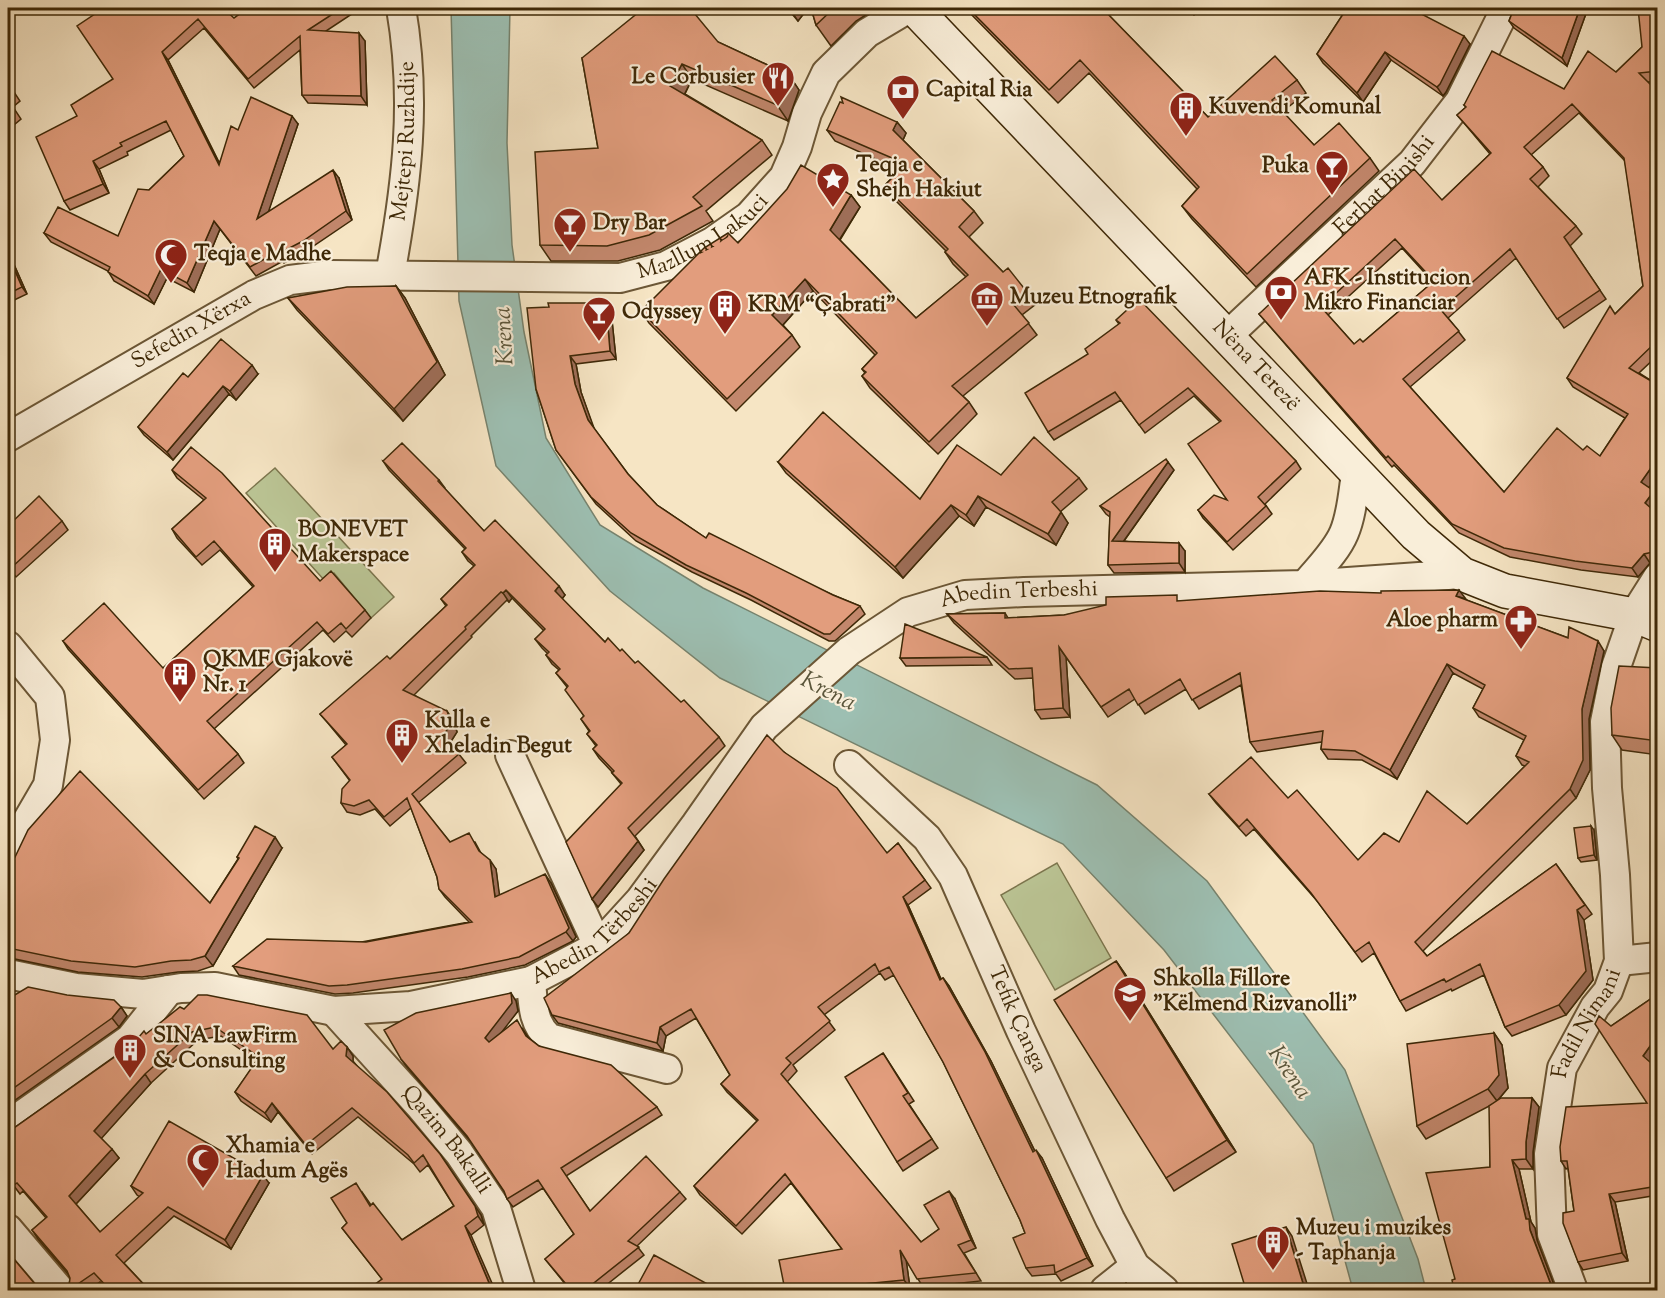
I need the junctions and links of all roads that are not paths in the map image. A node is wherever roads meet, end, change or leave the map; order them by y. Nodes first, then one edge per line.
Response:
1 (401, 8) edge
2 (912, 8) edge
3 (1506, 8) edge
4 (390, 275) junction
5 (1227, 336) junction
6 (8, 436) edge
7 (1356, 473) junction
8 (1462, 574) junction
9 (1658, 577) edge
10 (1305, 585) junction
11 (1646, 620) edge
12 (8, 646) edge
13 (773, 718) joint
14 (510, 755) dead end
15 (849, 765) dead end
16 (8, 860) edge
17 (598, 946) junction
18 (1658, 957) edge
19 (1619, 961) junction
20 (8, 974) edge
21 (531, 981) junction
22 (169, 990) junction
23 (334, 1011) junction
24 (667, 1069) dead end
25 (8, 1125) edge
26 (8, 1229) edge
27 (1135, 1266) junction
28 (60, 1290) edge
29 (521, 1290) edge
30 (1105, 1290) edge
31 (1164, 1290) edge
32 (1573, 1290) edge

1 - 4 street, Mejtepi Ruzhdije
2 - 4 street, Mazllum Lakuci
2 - 5 main road, Nëna Terezë
3 - 5 street, Ferhat Binishi
4 - 6 street, Sefedin Xërxa
5 - 7 main road, Nëna Terezë
7 - 8 main road, Nëna Terezë
7 - 10 street
8 - 10 street, Abedin Terbeshi
8 - 11 main road, Nëna Terezë
9 - 11 street, Fadil Nimani
10 - 13 street, Abedin Terbeshi
11 - 19 street, Fadil Nimani
12 - 16 street
13 - 17 street, Abedin Tërbeshi
14 - 17 street
15 - 27 street, Tefik Çanga
17 - 21 street, Abedin Tërbeshi
18 - 19 street
19 - 32 street, Fadil Nimani
20 - 22 street
21 - 23 street, Abedin Tërbeshi
21 - 24 street
22 - 23 street
22 - 25 street
23 - 29 street, Qazim Bakalli
26 - 28 street
27 - 30 street
27 - 31 street, Tefik Çanga

